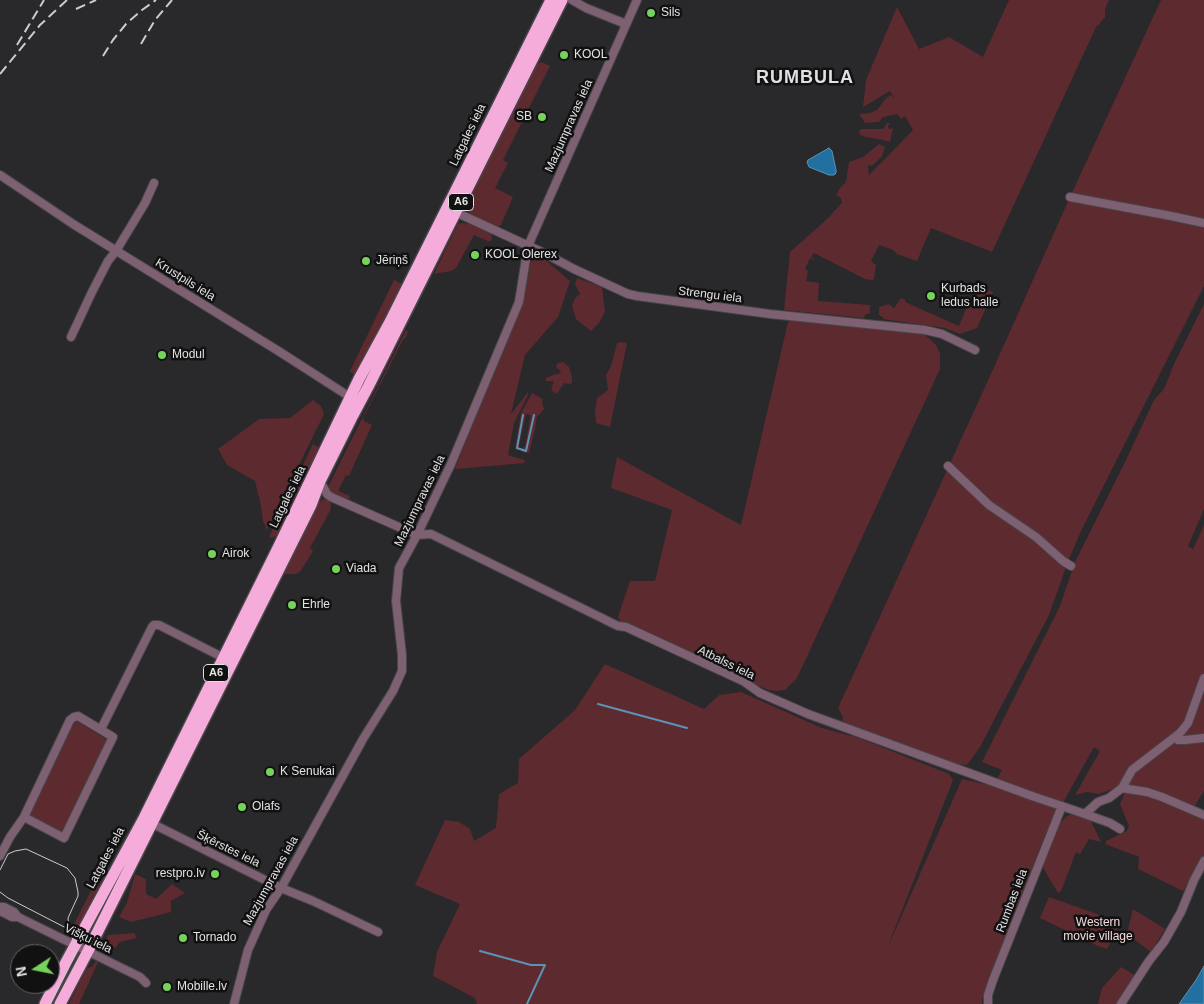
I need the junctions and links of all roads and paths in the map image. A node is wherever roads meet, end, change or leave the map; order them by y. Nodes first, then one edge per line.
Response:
1 (551, 0) edge
2 (562, 0) edge
3 (572, 0) edge
4 (636, 0) edge
5 (626, 24) junction
6 (0, 175) edge
7 (154, 183) dead end
8 (1070, 197) dead end
9 (451, 210) junction
10 (1204, 223) edge
11 (528, 246) junction
12 (116, 251) junction
13 (71, 337) dead end
14 (975, 350) dead end
15 (355, 400) junction
16 (948, 466) dead end
17 (320, 482) junction
18 (331, 498) junction
19 (311, 505) junction
20 (417, 535) junction
21 (1071, 566) dead end
22 (224, 658) junction
23 (1204, 678) edge
24 (100, 729) junction
25 (1175, 737) junction
26 (1204, 738) edge
27 (1122, 788) junction
28 (1062, 806) junction
29 (1085, 814) junction
30 (1204, 815) edge
31 (24, 817) junction
32 (151, 823) junction
33 (1120, 829) dead end
34 (0, 856) edge
35 (1204, 861) edge
36 (281, 888) junction
37 (0, 908) edge
38 (378, 932) dead end
39 (75, 945) junction
40 (88, 951) junction
41 (146, 983) dead end
42 (44, 1004) edge
43 (60, 1004) edge
44 (234, 1004) edge
45 (988, 1004) edge
46 (1121, 1004) edge

1 - 9 highway, Latgales iela / A6
2 - 9 highway, Latgales iela / A6
3 - 5 street
4 - 5 street, Mazjumpravas iela
5 - 11 street, Mazjumpravas iela
6 - 12 street, Krustpils iela
7 - 12 street
8 - 10 street
9 - 11 street, Strengu iela
9 - 15 highway, Latgales iela / A6
11 - 14 street, Strengu iela
11 - 20 street, Mazjumpravas iela
12 - 13 street
12 - 15 street, Krustpils iela
15 - 17 highway, Latgales iela / A6
15 - 22 highway, Latgales iela / A6
16 - 21 street
17 - 18 street
17 - 19 highway, Latgales iela / A6
18 - 19 street
18 - 20 street, Atbalss iela
19 - 32 highway, Latgales iela / A6
20 - 28 street, Atbalss iela
20 - 36 street, Mazjumpravas iela
22 - 24 street
22 - 39 highway, Latgales iela / A6
23 - 25 street
24 - 31 street
24 - 31 street
25 - 26 street
25 - 27 street
27 - 29 street
27 - 30 street
28 - 29 street, Atbalss iela
28 - 45 street, Rumbas iela
29 - 33 street, Atbalss iela
31 - 34 street
32 - 36 street, Šķērstes iela
32 - 40 highway, Latgales iela / A6
35 - 46 street
36 - 38 street, Šķērstes iela
36 - 44 street, Mazjumpravas iela
37 - 39 street, Višķu iela
39 - 40 street, Višķu iela
39 - 42 highway, Latgales iela / A6
40 - 41 street, Višķu iela
40 - 43 highway, Latgales iela / A6

